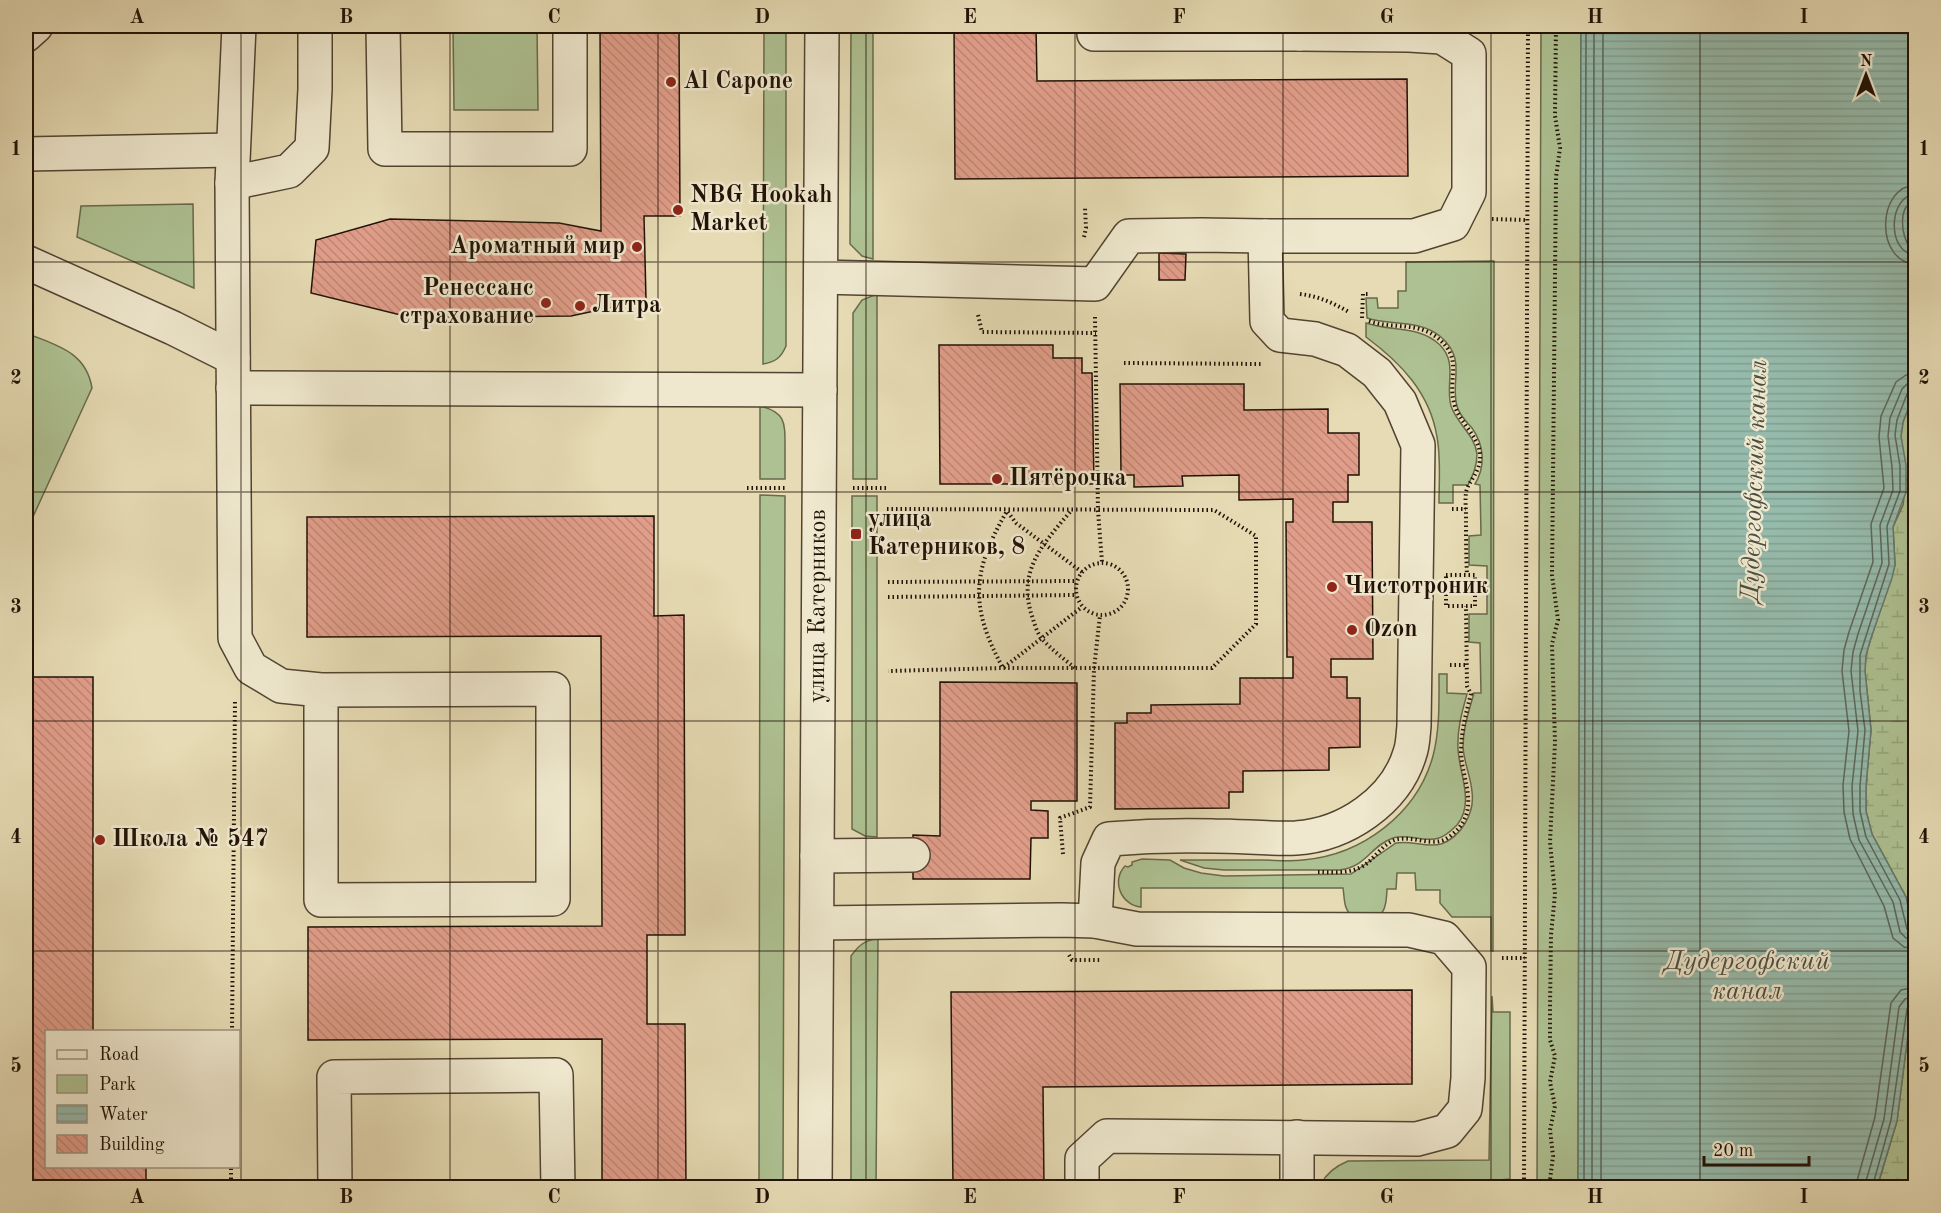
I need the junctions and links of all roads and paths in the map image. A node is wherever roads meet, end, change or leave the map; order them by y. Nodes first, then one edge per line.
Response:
1 (36, 26) edge
2 (239, 26) edge
3 (315, 26) edge
4 (383, 26) edge
5 (570, 26) edge
6 (822, 26) edge
7 (1094, 26) edge
8 (1528, 26) edge
9 (1556, 26) edge
10 (1299, 30) edge
11 (26, 35) edge
12 (232, 150) junction
13 (26, 153) edge
14 (231, 183) junction
15 (1503, 219) dead end
16 (1527, 220) junction
17 (1265, 236) junction
18 (26, 262) edge
19 (820, 277) junction
20 (1095, 284) junction
21 (1368, 294) dead end
22 (1362, 319) dead end
23 (1124, 363) dead end
24 (1264, 364) dead end
25 (233, 373) junction
26 (820, 390) junction
27 (1471, 484) dead end
28 (747, 488) dead end
29 (787, 488) dead end
30 (852, 488) dead end
31 (887, 488) dead end
32 (887, 509) dead end
33 (1007, 511) junction
34 (1071, 511) junction
35 (1098, 511) junction
36 (1043, 544) junction
37 (1102, 562) junction
38 (1082, 572) junction
39 (1077, 580) junction
40 (1029, 581) junction
41 (888, 582) dead end
42 (979, 582) junction
43 (1076, 595) junction
44 (888, 597) dead end
45 (979, 597) junction
46 (1028, 597) junction
47 (1082, 607) junction
48 (1100, 615) junction
49 (1041, 639) junction
50 (1002, 668) junction
51 (1076, 669) junction
52 (1094, 669) junction
53 (888, 670) dead end
54 (321, 690) junction
55 (1471, 694) dead end
56 (235, 698) dead end
57 (914, 855) dead end
58 (817, 856) junction
59 (1064, 866) dead end
60 (1095, 921) junction
61 (817, 923) junction
62 (1502, 958) dead end
63 (1525, 958) junction
64 (232, 1030) edge
65 (1297, 1137) junction
66 (231, 1168) edge
67 (231, 1188) edge
68 (335, 1188) edge
69 (558, 1188) edge
70 (815, 1188) edge
71 (1082, 1188) edge
72 (1297, 1188) edge
73 (1524, 1188) edge
74 (1549, 1188) edge

1 - 11 street
2 - 12 street
3 - 14 street
4 - 5 street
6 - 19 street, улица Катерников
7 - 10 street
8 - 16 path
9 - 74 path
10 - 17 street
12 - 13 street
12 - 14 street
14 - 25 street
15 - 16 path
16 - 63 path
17 - 20 street
17 - 60 street
18 - 25 street
19 - 20 street
19 - 26 street, улица Катерников
20 - 35 path
21 - 22 path
23 - 24 path
25 - 26 street
25 - 54 street
26 - 58 street, улица Катерников
27 - 55 path
28 - 29 path
30 - 31 path
32 - 33 path
33 - 34 path
33 - 36 path
33 - 42 path
34 - 35 path
34 - 36 path
35 - 37 path
35 - 52 path
36 - 38 path
36 - 40 path
37 - 38 path
37 - 48 path
38 - 39 path
39 - 40 path
39 - 43 path
40 - 42 path
40 - 46 path
41 - 42 path
42 - 45 path
43 - 46 path
43 - 47 path
44 - 45 path
45 - 46 path
45 - 50 path
46 - 49 path
47 - 48 path
47 - 49 path
48 - 52 path
49 - 50 path
49 - 51 path
50 - 51 path
50 - 53 path
51 - 52 path
52 - 59 path
54 - 54 street
56 - 64 path
57 - 58 street
58 - 61 street, улица Катерников
60 - 61 street
60 - 65 street
61 - 70 street, улица Катерников
62 - 63 path
63 - 73 path
65 - 71 street
65 - 72 street
66 - 67 path
68 - 69 street

